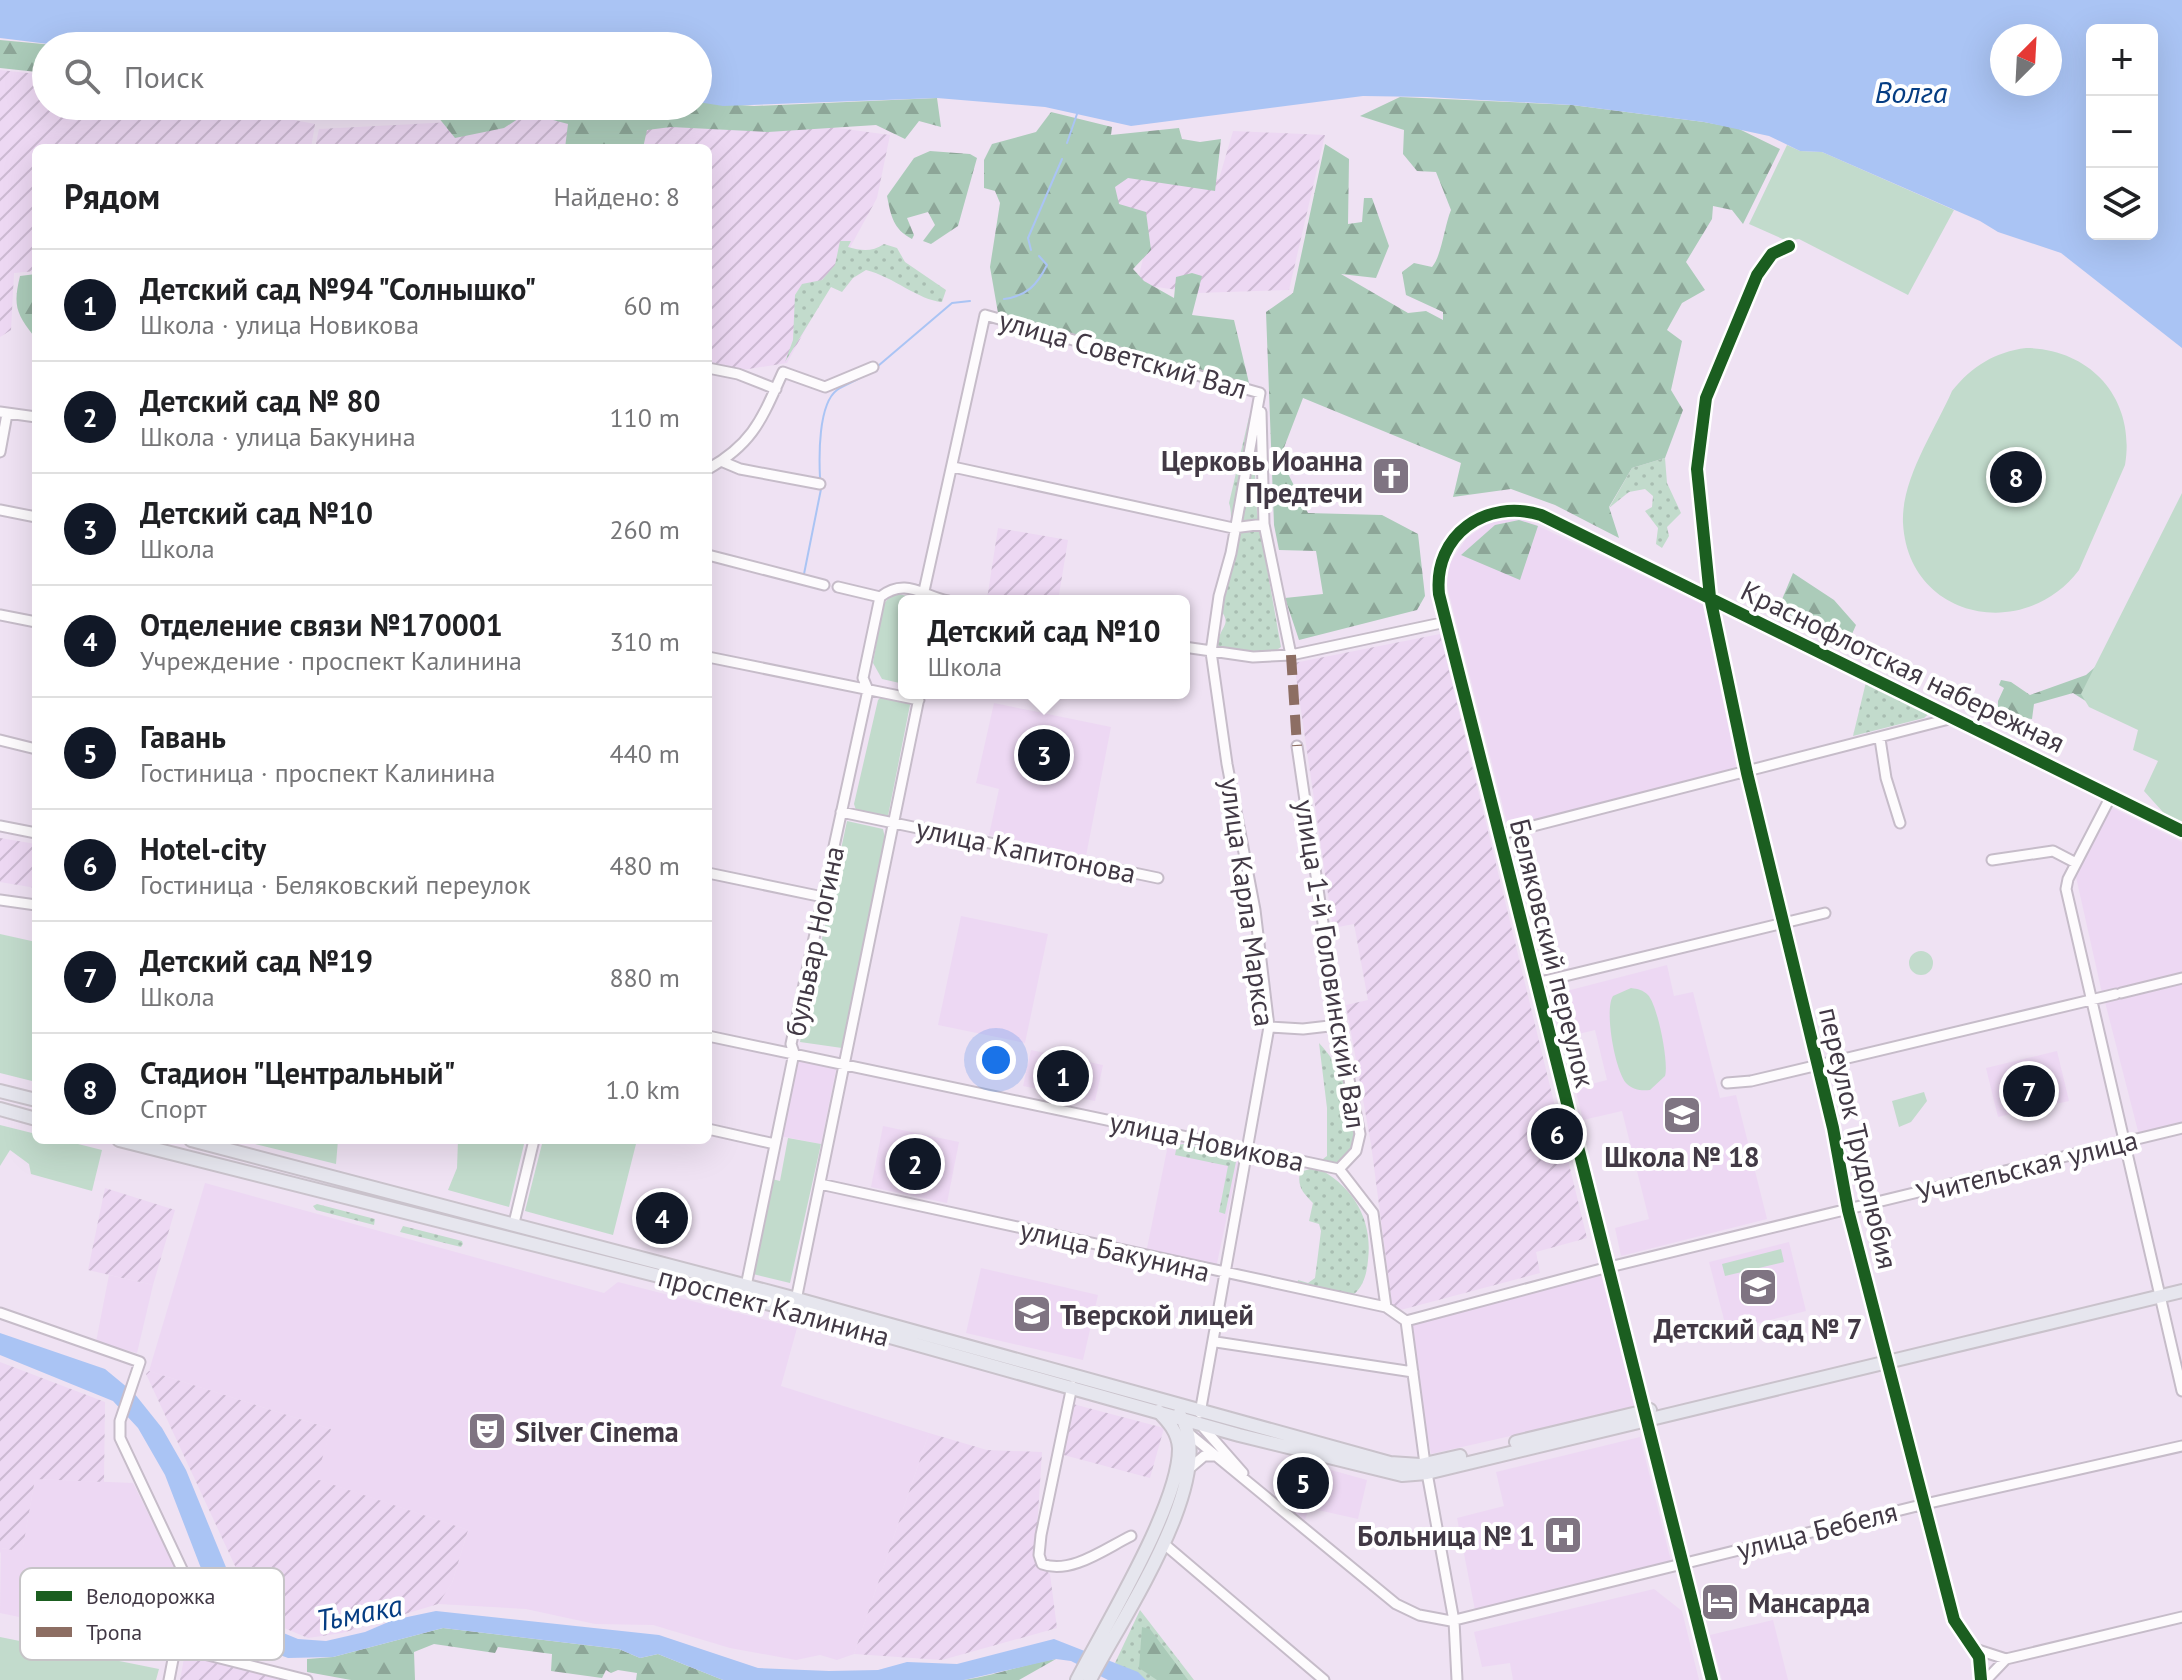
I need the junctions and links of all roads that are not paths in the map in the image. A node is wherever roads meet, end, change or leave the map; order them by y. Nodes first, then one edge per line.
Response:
1 (1789, 246) dead end
2 (873, 367) dead end
3 (712, 369) edge
4 (776, 389) junction
5 (1260, 393) junction
6 (4, 413) edge
7 (32, 416) edge
8 (0, 452) edge
9 (713, 465) edge
10 (953, 467) junction
11 (820, 484) dead end
12 (0, 510) edge
13 (32, 516) edge
14 (1264, 524) junction
15 (1467, 524) joint
16 (1233, 528) junction
17 (712, 556) edge
18 (824, 585) dead end
19 (838, 587) dead end
20 (924, 591) junction
21 (929, 595) edge
22 (880, 597) junction
23 (1710, 597) junction
24 (0, 615) edge
25 (32, 621) edge
26 (1446, 622) junction
27 (1190, 648) edge
28 (1211, 652) junction
29 (1291, 655) junction
30 (712, 658) edge
31 (868, 690) junction
32 (898, 694) edge
33 (920, 699) edge
34 (1953, 718) junction
35 (1880, 739) junction
36 (0, 740) edge
37 (1297, 746) dead end
38 (32, 748) edge
39 (1747, 773) junction
40 (2111, 796) junction
41 (841, 812) junction
42 (894, 823) junction
43 (1900, 823) dead end
44 (0, 826) edge
45 (2182, 831) edge
46 (32, 832) edge
47 (1498, 835) junction
48 (1992, 860) dead end
49 (2076, 863) junction
50 (712, 874) edge
51 (1158, 878) dead end
52 (823, 897) junction
53 (0, 900) edge
54 (32, 904) edge
55 (1825, 913) dead end
56 (1783, 923) junction
57 (2182, 978) edge
58 (1536, 983) junction
59 (2090, 1000) junction
60 (1338, 1025) junction
61 (1269, 1027) junction
62 (712, 1037) edge
63 (794, 1053) junction
64 (845, 1064) junction
65 (1818, 1065) junction
66 (1727, 1083) dead end
67 (1, 1092) edge
68 (32, 1099) edge
69 (0, 1109) edge
70 (32, 1118) edge
71 (2182, 1128) edge
72 (712, 1130) edge
73 (2123, 1142) junction
74 (134, 1144) edge
75 (206, 1144) edge
76 (533, 1144) edge
77 (775, 1144) junction
78 (217, 1147) junction
79 (1250, 1150) junction
80 (202, 1162) junction
81 (1339, 1169) junction
82 (820, 1184) junction
83 (1848, 1210) junction
84 (514, 1223) junction
85 (503, 1236) junction
86 (1608, 1267) junction
87 (1227, 1275) junction
88 (2182, 1284) edge
89 (746, 1286) junction
90 (2182, 1291) edge
91 (2158, 1293) junction
92 (796, 1304) junction
93 (1386, 1307) junction
94 (0, 1313) edge
95 (1406, 1321) junction
96 (1216, 1342) junction
97 (1886, 1361) junction
98 (1413, 1372) junction
99 (1072, 1386) junction
100 (2182, 1391) edge
101 (1164, 1406) junction
102 (1645, 1415) junction
103 (1197, 1420) junction
104 (1190, 1434) junction
105 (1237, 1434) junction
106 (2182, 1446) edge
107 (1225, 1449) junction
108 (1178, 1456) junction
109 (1215, 1456) junction
110 (1191, 1467) junction
111 (1426, 1468) junction
112 (1253, 1485) junction
113 (1925, 1504) junction
114 (1131, 1536) dead end
115 (1163, 1543) junction
116 (1683, 1563) junction
117 (182, 1568) edge
118 (2182, 1617) edge
119 (1454, 1621) junction
120 (1105, 1638) junction
121 (1974, 1649) junction
122 (2006, 1659) junction
123 (173, 1660) edge
124 (228, 1660) edge
125 (169, 1680) edge
126 (307, 1680) edge
127 (1077, 1680) edge
128 (1090, 1680) edge
129 (1324, 1680) edge
130 (1457, 1680) edge
131 (1712, 1680) edge
132 (1984, 1680) edge

1 - 23 street, переулок Трудолюбия
2 - 4 street
3 - 4 street
4 - 9 street
5 - 10 street, улица Советский Вал
5 - 14 street
5 - 16 street, улица Карла Маркса
6 - 7 street
6 - 8 street
9 - 11 street
10 - 16 street
10 - 20 street
12 - 13 street
14 - 16 street
14 - 29 street
15 - 23 street, Краснофлотская набережная
15 - 26 street, Беляковский переулок
16 - 28 street, улица Карла Маркса
17 - 18 street
19 - 22 street
20 - 21 street
20 - 22 street
22 - 31 street, бульвар Ногина
23 - 34 street, Краснофлотская набережная
23 - 39 street, переулок Трудолюбия
24 - 25 street
26 - 29 street
26 - 47 street, Беляковский переулок
27 - 28 street
28 - 29 street
28 - 61 street, улица Карла Маркса
30 - 31 street
31 - 32 street
31 - 41 street, бульвар Ногина
33 - 42 street, бульвар Ногина
34 - 35 street
34 - 40 street, Краснофлотская набережная
35 - 39 street
35 - 43 street
36 - 38 street
37 - 60 street, улица 1-й Головинский Вал
39 - 47 street
39 - 56 street, переулок Трудолюбия
40 - 45 street, Краснофлотская набережная
40 - 49 street
41 - 42 street, улица Капитонова
41 - 52 street, бульвар Ногина
42 - 51 street, улица Капитонова
42 - 64 street, бульвар Ногина
44 - 46 street
47 - 58 street, Беляковский переулок
48 - 49 street
49 - 59 street
50 - 52 street
52 - 63 street, бульвар Ногина
53 - 54 street
55 - 56 street
56 - 58 street
56 - 65 street, переулок Трудолюбия
57 - 59 street
58 - 86 street, Беляковский переулок
59 - 65 street
59 - 73 street
60 - 61 street
60 - 81 street, улица 1-й Головинский Вал
61 - 79 street, улица Карла Маркса
62 - 63 street, улица Новикова
63 - 64 street, улица Новикова
63 - 77 street, бульвар Ногина
64 - 79 street, улица Новикова
64 - 82 street, бульвар Ногина
65 - 66 street
65 - 83 street, переулок Трудолюбия
67 - 68 main road
69 - 70 main road
71 - 73 street, Учительская улица
72 - 77 street
73 - 83 street, Учительская улица
73 - 91 street
74 - 80 main road, проспект Калинина
75 - 78 main road, проспект Калинина
76 - 84 street
77 - 89 street, бульвар Ногина
78 - 80 main road
78 - 84 main road, проспект Калинина
79 - 81 street, улица Новикова
79 - 87 street, улица Карла Маркса
80 - 85 main road, проспект Калинина
81 - 93 street, улица 1-й Головинский Вал
82 - 87 street, улица Бакунина
82 - 92 street, бульвар Ногина
83 - 86 street, Учительская улица
83 - 97 street, переулок Трудолюбия
84 - 85 main road
84 - 89 main road, проспект Калинина
85 - 92 main road, проспект Калинина
86 - 95 street, Учительская улица
86 - 102 street, Беляковский переулок
87 - 93 street, улица Бакунина
87 - 96 street, улица Карла Маркса
88 - 91 main road
89 - 92 main road, проспект Калинина
90 - 91 main road
91 - 97 main road
91 - 100 street
92 - 99 main road, проспект Калинина
92 - 101 main road, проспект Калинина
93 - 95 street, улица Бакунина
94 - 117 street
95 - 98 street
96 - 98 street
96 - 103 street, улица Карла Маркса
97 - 102 main road
97 - 113 street, переулок Трудолюбия
98 - 111 street
99 - 101 main road, проспект Калинина
99 - 114 street
101 - 103 main road, проспект Калинина
101 - 103 main road
101 - 104 street
101 - 108 main road
102 - 111 main road
102 - 116 street, Беляковский переулок
103 - 104 main road
103 - 105 main road, проспект Калинина
103 - 107 street
103 - 111 main road, проспект Калинина
104 - 108 main road
104 - 109 street
104 - 110 main road
105 - 107 street
105 - 111 main road, проспект Калинина
106 - 113 street, улица Бебеля
107 - 112 street
108 - 120 main road
109 - 110 street
109 - 112 street
110 - 115 main road
111 - 119 street
112 - 119 street
113 - 116 street, улица Бебеля
113 - 121 street, переулок Трудолюбия
115 - 120 main road
115 - 129 street
116 - 119 street, улица Бебеля
116 - 131 street, Беляковский переулок
118 - 122 street
119 - 130 street
120 - 127 main road
120 - 128 main road
121 - 122 street
121 - 132 street, переулок Трудолюбия
122 - 132 street
123 - 125 street
124 - 126 street

